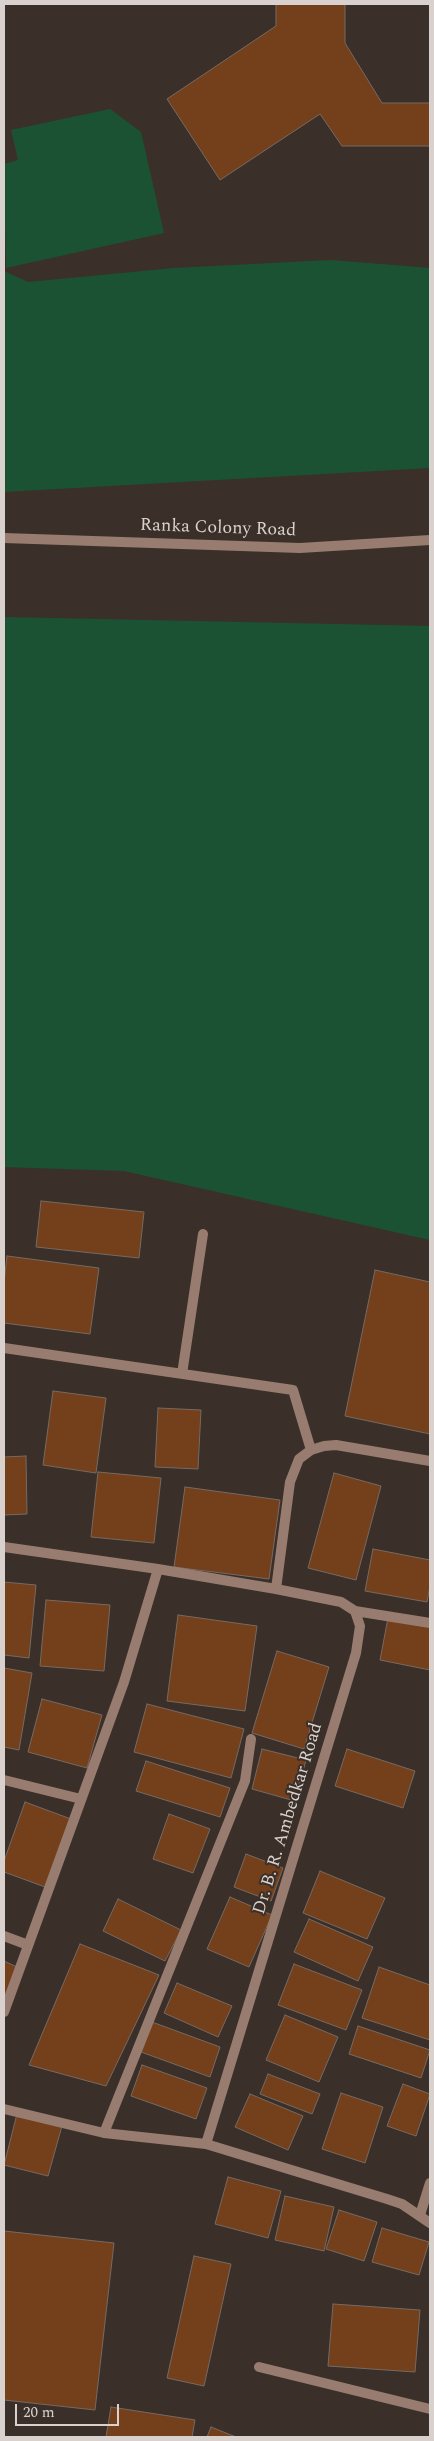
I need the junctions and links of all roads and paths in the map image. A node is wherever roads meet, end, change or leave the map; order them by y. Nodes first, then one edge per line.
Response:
1 (4, 538) edge
2 (430, 540) edge
3 (204, 1234) dead end
4 (4, 1348) edge
5 (182, 1374) junction
6 (310, 1450) junction
7 (430, 1461) edge
8 (4, 1547) edge
9 (158, 1569) junction
10 (276, 1589) junction
11 (355, 1612) junction
12 (430, 1623) edge
13 (251, 1739) dead end
14 (4, 1780) edge
15 (81, 1799) junction
16 (4, 1936) edge
17 (28, 1945) junction
18 (4, 2012) edge
19 (4, 2109) edge
20 (104, 2133) junction
21 (206, 2144) junction
22 (430, 2183) edge
23 (420, 2215) junction
24 (430, 2222) edge
25 (259, 2367) dead end
26 (430, 2409) edge

1 - 2 street, Ranka Colony Road
3 - 5 street
4 - 5 street
5 - 6 street
6 - 7 street
6 - 10 street
8 - 9 street
9 - 10 street
9 - 15 street
10 - 11 street
11 - 12 street
11 - 21 street, Dr. B. R. Ambedkar Road
13 - 20 street
14 - 15 street
15 - 17 street
16 - 17 street
17 - 18 street
19 - 20 street
20 - 21 street
21 - 23 street
22 - 23 street
23 - 24 street
25 - 26 street

